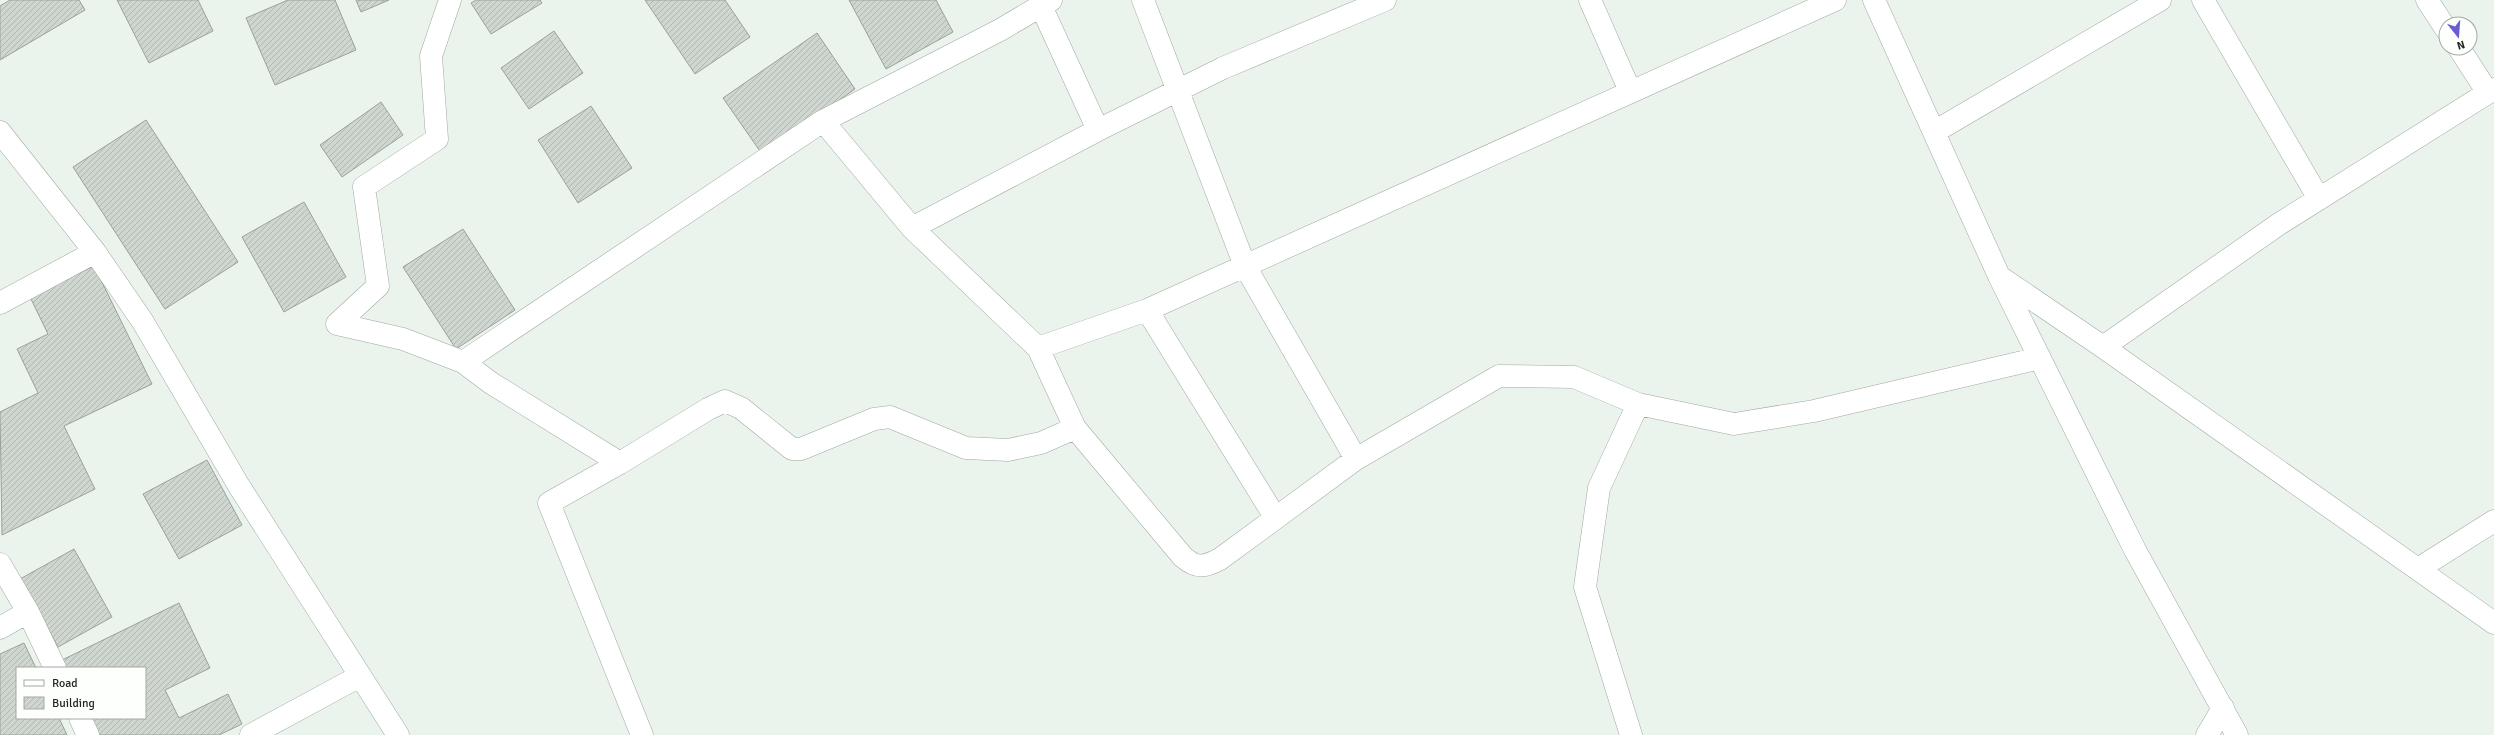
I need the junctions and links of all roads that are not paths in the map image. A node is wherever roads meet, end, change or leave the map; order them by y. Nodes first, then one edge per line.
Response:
1 (450, 0) edge
2 (1143, 0) edge
3 (1385, 0) edge
4 (1590, 0) edge
5 (1835, 0) edge
6 (1874, 0) edge
7 (2160, 0) edge
8 (2203, 0) edge
9 (2427, 0) edge
10 (1046, 3) edge
11 (2438, 17) edge
12 (2465, 56) edge
13 (1178, 91) junction
14 (1630, 91) junction
15 (2491, 91) edge
16 (823, 121) junction
17 (1098, 130) junction
18 (0, 132) edge
19 (1934, 132) junction
20 (2319, 199) junction
21 (912, 228) junction
22 (95, 252) junction
23 (1245, 266) junction
24 (1999, 276) junction
25 (0, 303) edge
26 (1147, 310) junction
27 (2103, 347) junction
28 (1038, 348) junction
29 (2040, 358) junction
30 (463, 362) junction
31 (1638, 404) junction
32 (1075, 428) junction
33 (1356, 459) junction
34 (620, 463) junction
35 (1275, 517) junction
36 (2494, 522) edge
37 (0, 564) edge
38 (2418, 569) junction
39 (28, 612) junction
40 (2494, 622) edge
41 (0, 628) edge
42 (56, 667) edge
43 (360, 676) junction
44 (2223, 708) junction
45 (80, 719) edge
46 (88, 735) edge
47 (251, 735) edge
48 (398, 735) edge
49 (642, 735) edge
50 (1631, 735) edge
51 (2207, 735) edge
52 (2237, 735) edge

1 - 30 street
2 - 13 street
3 - 13 street
4 - 14 street
5 - 14 street
6 - 19 street
7 - 19 street
8 - 20 street
9 - 11 street
10 - 16 street
10 - 17 street
12 - 15 street
13 - 17 street
13 - 23 street
14 - 23 street
15 - 20 street
16 - 21 street
16 - 30 street
17 - 21 street
18 - 22 street
19 - 24 street
20 - 27 street
21 - 28 street
22 - 25 street
22 - 43 street
23 - 26 street
23 - 33 street
24 - 27 street
24 - 29 street
26 - 28 street
26 - 35 street
27 - 38 street
28 - 32 street
29 - 31 street
29 - 44 street
30 - 34 street
31 - 33 street
31 - 50 street
32 - 34 street
32 - 35 street
33 - 35 street
34 - 49 street
36 - 38 street
37 - 39 street
38 - 40 street
39 - 41 street
39 - 42 street
43 - 47 street
43 - 48 street
44 - 51 street
44 - 52 street
45 - 46 street

